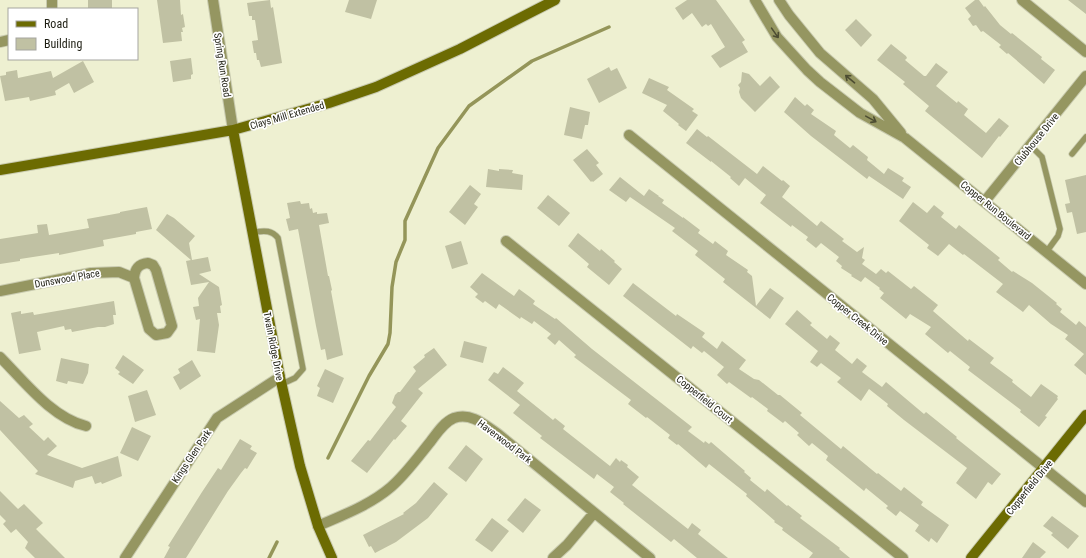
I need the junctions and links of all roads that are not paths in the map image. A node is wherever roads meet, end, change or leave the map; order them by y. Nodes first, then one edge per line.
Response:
1 (213, 0) edge
2 (555, 0) edge
3 (755, 0) edge
4 (779, 0) edge
5 (1022, 0) edge
6 (1086, 52) edge
7 (1086, 76) edge
8 (233, 130) junction
9 (629, 135) dead end
10 (1086, 137) edge
11 (905, 138) junction
12 (1030, 145) junction
13 (1072, 154) dead end
14 (0, 170) edge
15 (985, 201) junction
16 (252, 232) junction
17 (506, 241) dead end
18 (1047, 251) junction
19 (134, 278) junction
20 (1086, 284) edge
21 (0, 291) edge
22 (0, 357) edge
23 (281, 380) junction
24 (1086, 415) edge
25 (86, 426) dead end
26 (1044, 468) junction
27 (1086, 502) edge
28 (594, 513) junction
29 (318, 526) junction
30 (124, 558) edge
31 (332, 558) edge
32 (553, 558) edge
33 (650, 558) edge
34 (903, 558) edge
35 (971, 558) edge

1 - 8 street, Spring Run Road
2 - 8 street, Clays Mill Extended
3 -> 11 street, Copper Run Boulevard
11 -> 4 street, Copper Run Boulevard
5 - 6 street
7 - 12 street, Clubhouse Drive
8 - 14 street, Clays Mill Extended
8 - 16 street, Twain Ridge Drive
9 - 26 street, Copper Creek Drive
10 - 13 lane
11 - 15 street, Copper Run Boulevard
12 - 15 street, Clubhouse Drive
12 - 18 lane
15 - 18 street, Copper Run Boulevard
16 - 23 street, Twain Ridge Drive
16 - 23 lane
17 - 34 street, Copperfield Court
18 - 20 street, Copper Run Boulevard
19 - 19 street
19 - 21 street, Dunswood Place
22 - 25 street
23 - 29 street, Twain Ridge Drive
23 - 30 street, Kings Glen Park
24 - 26 street, Copperfield Drive
26 - 27 street, Copper Creek Drive
26 - 35 street, Copperfield Drive
28 - 29 street, Haverwood Park
28 - 32 street
28 - 33 street, Haverwood Park
29 - 31 street, Twain Ridge Drive

